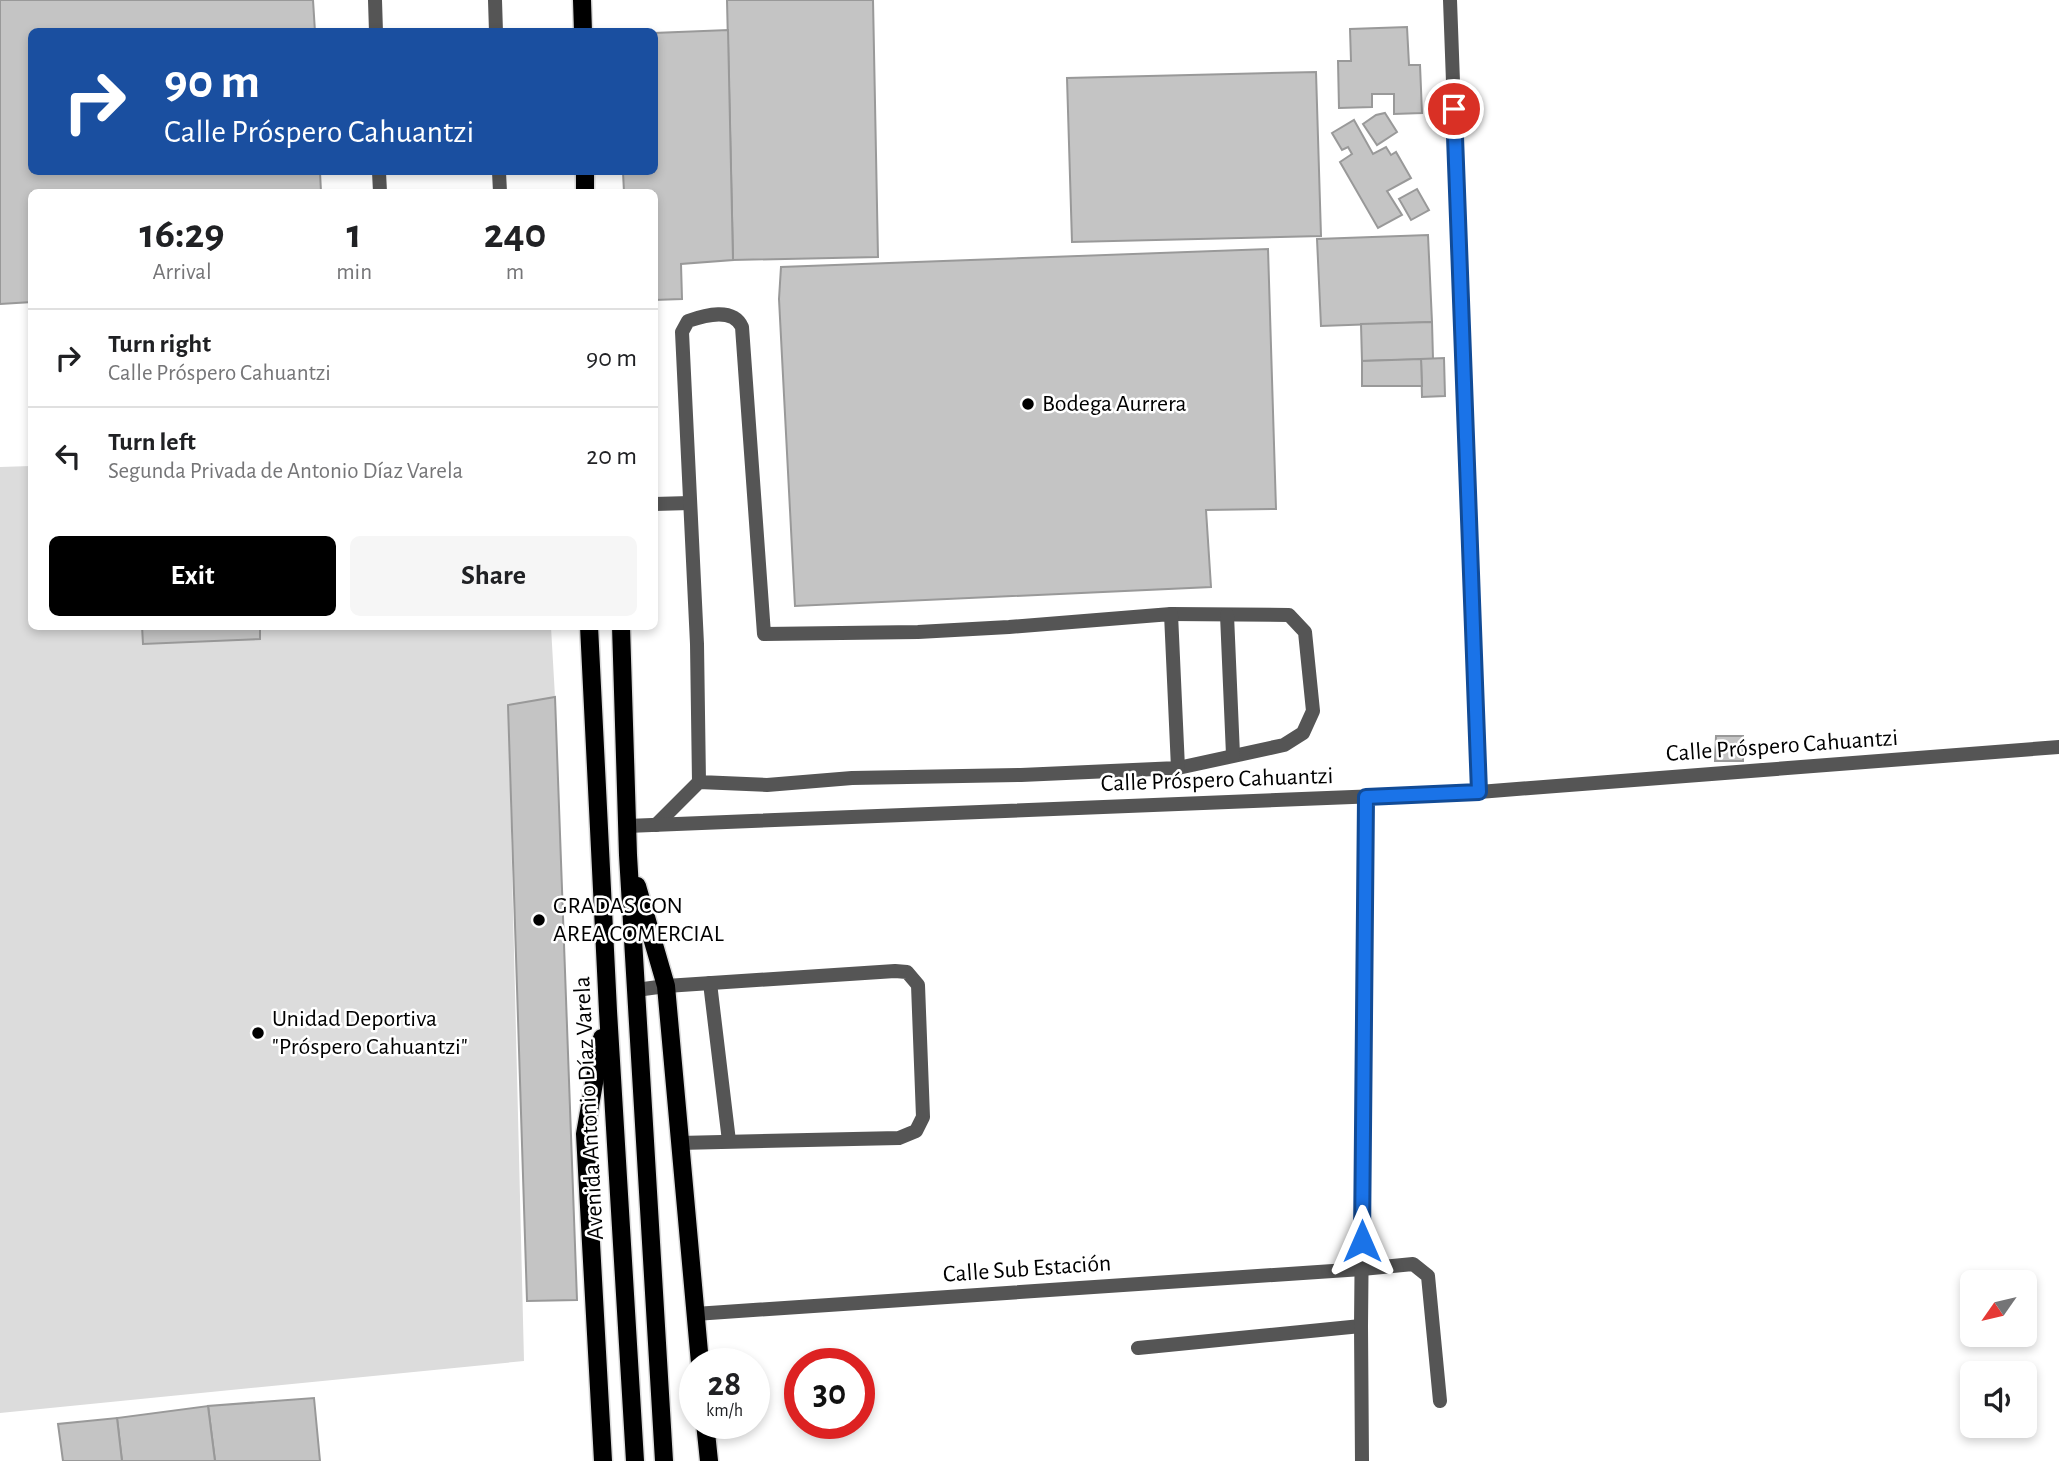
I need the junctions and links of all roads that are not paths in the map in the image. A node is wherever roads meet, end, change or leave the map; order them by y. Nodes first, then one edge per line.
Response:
1 (376, 0) edge
2 (495, 0) edge
3 (582, 0) edge
4 (1450, 0) edge
5 (376, 28) edge
6 (496, 28) edge
7 (583, 28) edge
8 (690, 503) junction
9 (658, 504) edge
10 (1171, 614) junction
11 (1227, 615) junction
12 (589, 630) edge
13 (621, 630) edge
14 (2059, 747) edge
15 (1233, 755) junction
16 (1178, 768) junction
17 (699, 782) junction
18 (1479, 792) junction
19 (1366, 797) junction
20 (656, 825) junction
21 (627, 826) junction
22 (628, 855) junction
23 (710, 983) junction
24 (666, 986) junction
25 (636, 990) junction
26 (608, 1011) junction
27 (729, 1141) junction
28 (679, 1143) junction
29 (1362, 1269) junction
30 (695, 1314) junction
31 (1361, 1326) junction
32 (698, 1348) edge
33 (1138, 1348) dead end
34 (1440, 1401) dead end
35 (707, 1439) edge
36 (603, 1461) edge
37 (635, 1461) edge
38 (664, 1461) edge
39 (709, 1461) edge
40 (1362, 1461) edge

1 - 5 street
2 - 6 street
3 - 7 main road
4 - 18 street
8 - 9 street
8 - 10 street
8 - 17 street
10 - 11 street
10 - 16 street
11 - 15 street
11 - 15 street
12 - 26 main road, Avenida Antonio Díaz Varela
13 - 21 main road
14 - 18 street, Calle Próspero Cahuantzi
15 - 16 street
16 - 17 street
17 - 20 street
18 - 19 street, Calle Próspero Cahuantzi
19 - 20 street, Calle Próspero Cahuantzi
19 - 29 street
20 - 21 street, Calle Próspero Cahuantzi
21 - 22 main road
22 - 24 main road
22 - 25 main road
23 - 24 street
23 - 27 street
23 - 27 street
24 - 25 street
24 - 28 main road
25 - 38 main road
26 - 36 main road
26 - 37 main road, Avenida Antonio Díaz Varela
27 - 28 street
28 - 30 main road
29 - 30 street, Calle Sub Estación
29 - 31 street
29 - 34 street, Calle Sub Estación
30 - 32 main road
31 - 33 street
31 - 40 street
35 - 39 main road

